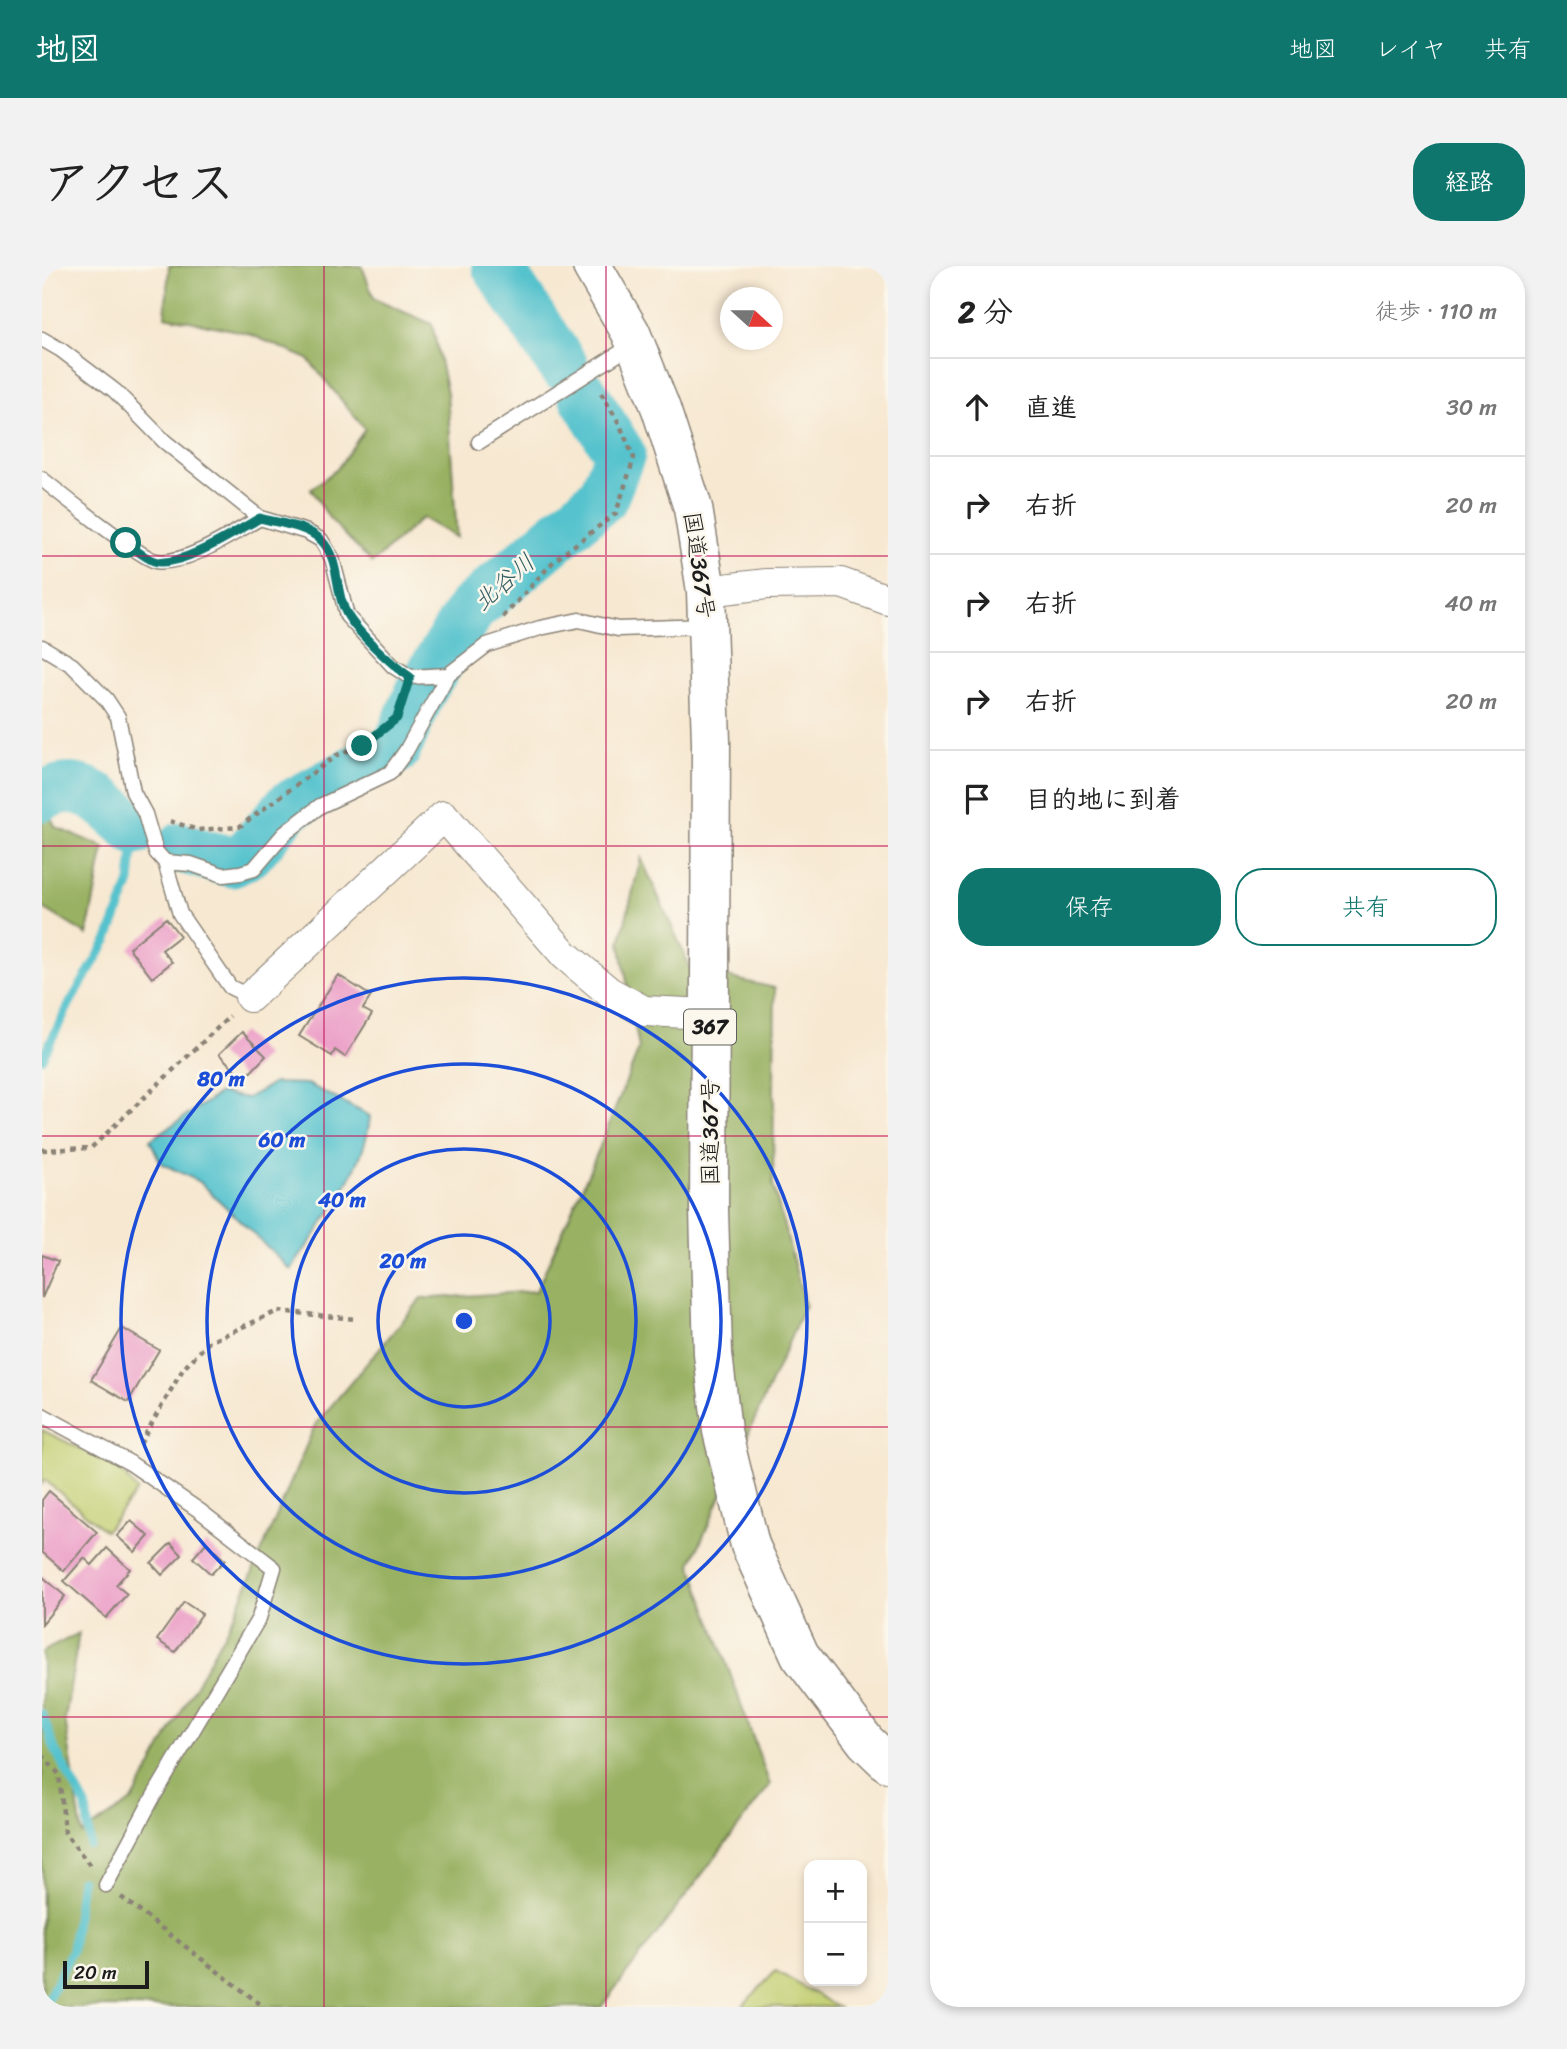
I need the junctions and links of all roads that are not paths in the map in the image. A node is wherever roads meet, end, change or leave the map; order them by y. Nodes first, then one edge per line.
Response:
1 (592, 266) edge
2 (42, 339) edge
3 (635, 343) junction
4 (479, 442) dead end
5 (42, 481) edge
6 (260, 518) junction
7 (888, 600) edge
8 (707, 608) junction
9 (42, 647) edge
10 (448, 675) junction
11 (166, 862) junction
12 (250, 997) joint
13 (710, 1014) junction
14 (42, 1415) edge
15 (888, 1763) edge
16 (106, 1885) road end

1 - 3 highway, 国道367号 / 367
2 - 6 lane
3 - 4 lane
3 - 8 highway, 国道367号 / 367
5 - 6 lane
6 - 10 lane
7 - 8 street
8 - 10 lane
8 - 13 highway, 国道367号 / 367
9 - 11 lane
10 - 11 lane
11 - 12 lane
12 - 13 street
13 - 15 highway, 国道367号 / 367
14 - 16 lane

